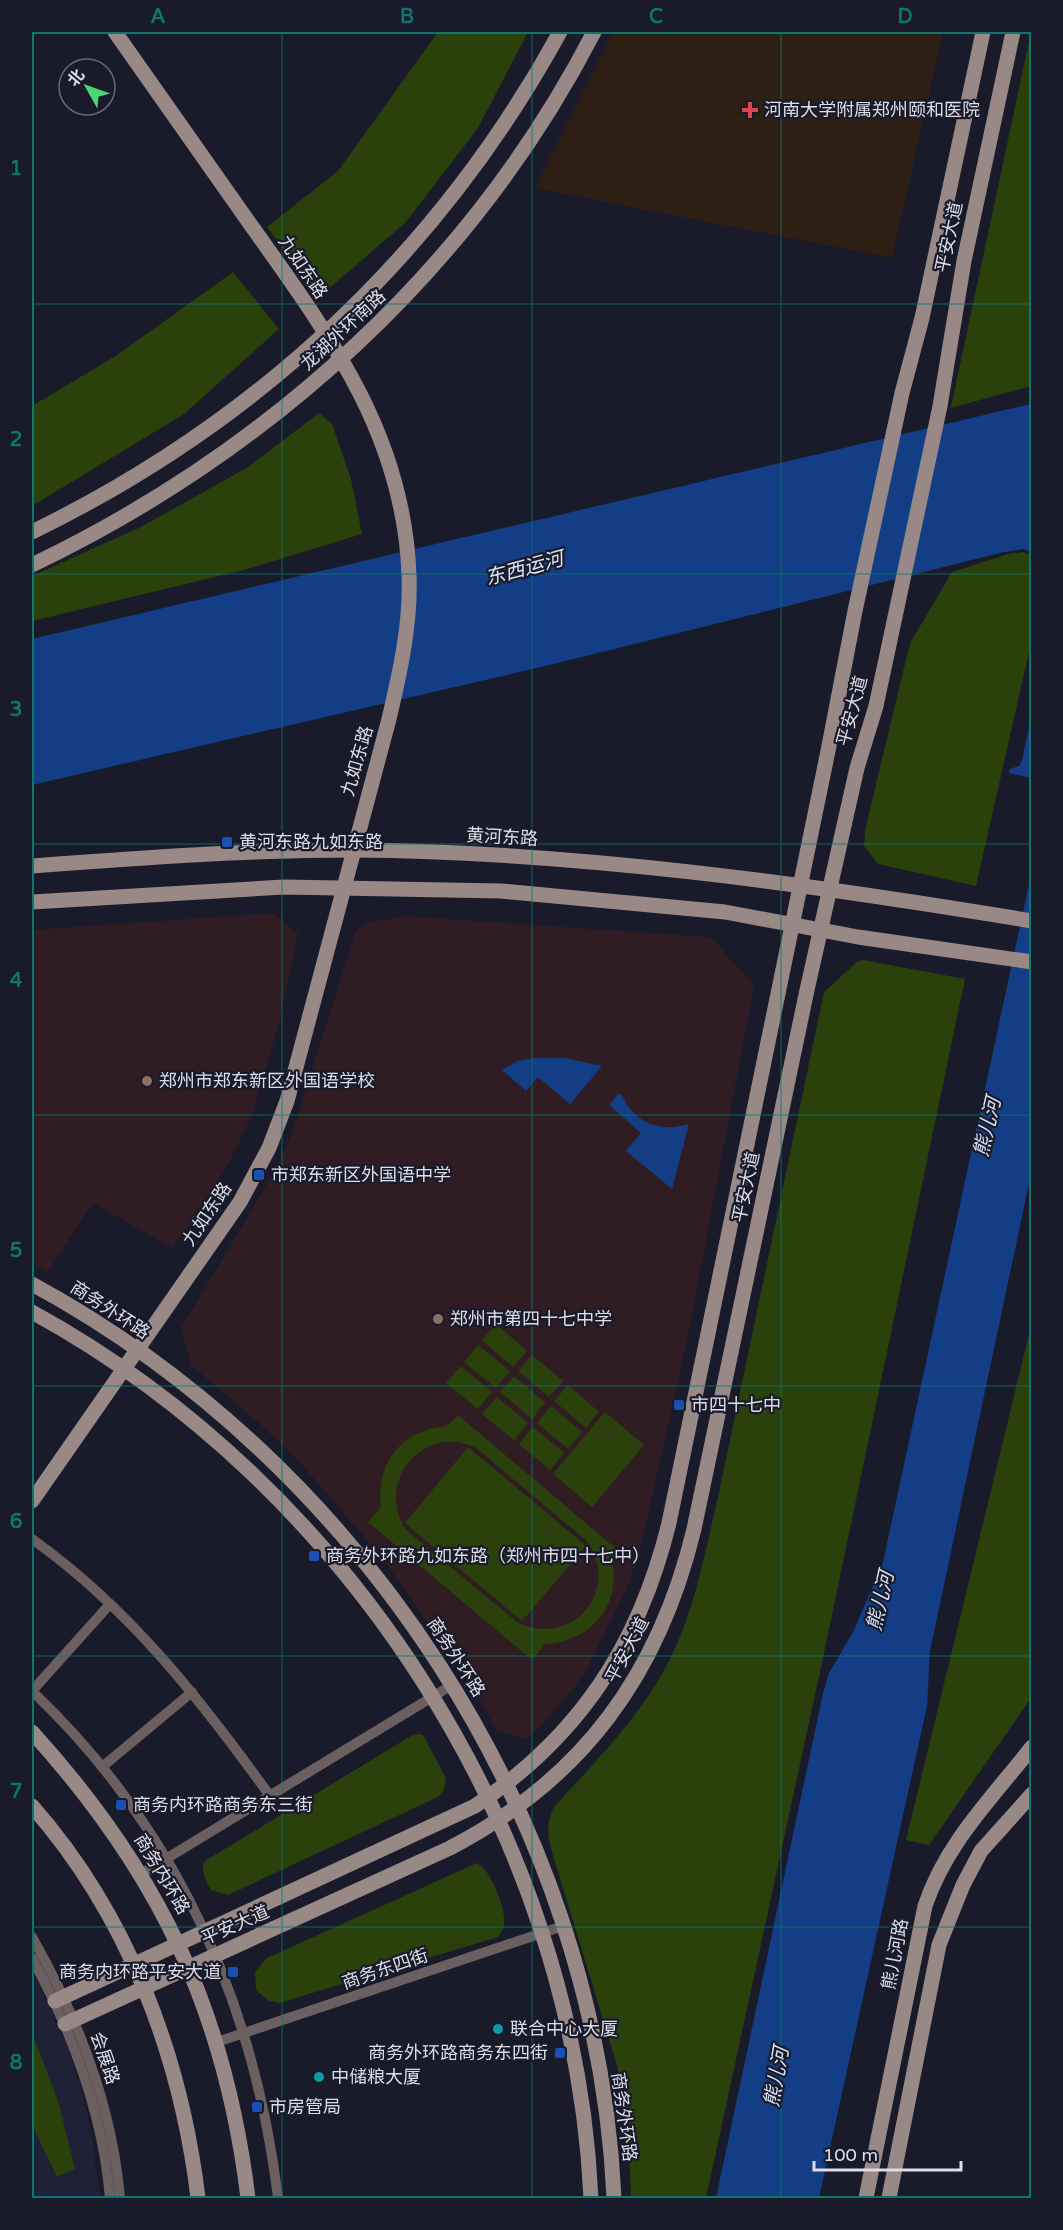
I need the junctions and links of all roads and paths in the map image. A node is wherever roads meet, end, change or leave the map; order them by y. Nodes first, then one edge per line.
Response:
1 (103, 32) edge
2 (115, 32) edge
3 (560, 32) edge
4 (594, 32) edge
5 (982, 32) edge
6 (1013, 32) edge
7 (321, 337) junction
8 (338, 362) junction
9 (32, 532) edge
10 (32, 565) edge
11 (348, 850) junction
12 (32, 866) edge
13 (799, 886) junction
14 (338, 887) junction
15 (829, 890) junction
16 (32, 902) edge
17 (1032, 921) edge
18 (791, 923) junction
19 (820, 929) junction
20 (1032, 962) edge
21 (32, 1284) edge
22 (32, 1312) edge
23 (133, 1348) junction
24 (119, 1367) junction
25 (32, 1485) edge
26 (32, 1501) edge
27 (32, 1539) edge
28 (110, 1604) junction
29 (452, 1685) junction
30 (32, 1691) edge
31 (192, 1692) junction
32 (432, 1697) junction
33 (32, 1732) edge
34 (1032, 1747) edge
35 (102, 1767) junction
36 (506, 1785) junction
37 (1032, 1794) edge
38 (270, 1796) junction
39 (486, 1799) junction
40 (32, 1806) edge
41 (517, 1809) junction
42 (497, 1822) junction
43 (166, 1858) junction
44 (141, 1874) junction
45 (563, 1926) junction
46 (206, 1932) junction
47 (541, 1933) junction
48 (32, 1937) edge
49 (179, 1944) junction
50 (217, 1955) junction
51 (32, 1958) edge
52 (134, 1965) junction
53 (190, 1967) junction
54 (144, 1988) junction
55 (60, 1999) junction
56 (69, 2022) junction
57 (245, 2034) junction
58 (217, 2042) junction
59 (110, 2199) edge
60 (120, 2199) edge
61 (198, 2199) edge
62 (248, 2199) edge
63 (278, 2199) edge
64 (591, 2199) edge
65 (614, 2199) edge
66 (866, 2199) edge
67 (889, 2199) edge

1 - 7 main road, 九如东路
2 - 7 main road, 九如东路
3 - 7 main road, 龙湖外环南路
4 - 8 main road, 龙湖外环南路
5 - 13 main road, 平安大道
6 - 15 main road, 平安大道
7 - 8 main road, 九如东路
7 - 9 main road, 龙湖外环南路
8 - 10 main road, 龙湖外环南路
8 - 11 main road, 九如东路
11 - 12 main road, 黄河东路
11 - 13 main road, 黄河东路
11 - 14 main road, 九如东路
13 - 15 main road, 黄河东路
13 - 18 main road, 平安大道
14 - 16 main road
14 - 18 main road
14 - 23 main road, 九如东路
15 - 17 main road, 黄河东路
15 - 19 main road, 平安大道
18 - 19 main road
18 - 36 main road, 平安大道
19 - 20 main road
19 - 41 main road, 平安大道
21 - 23 main road, 商务外环路
22 - 24 main road
23 - 24 main road, 九如东路
23 - 29 main road, 商务外环路
24 - 25 main road, 九如东路
24 - 26 main road, 九如东路
24 - 32 main road
27 - 28 street
28 - 30 street
28 - 31 street
29 - 32 street
29 - 36 main road, 商务外环路
30 - 35 street
31 - 35 street
31 - 38 street
32 - 38 street
32 - 39 main road
33 - 44 main road, 商务内环路
34 - 66 main road, 熊儿河路
35 - 43 street
36 - 39 main road, 平安大道
36 - 41 main road, 商务外环路
37 - 67 main road
38 - 43 street
39 - 42 main road
39 - 46 main road, 平安大道
40 - 52 main road
41 - 42 main road, 平安大道
41 - 45 main road, 商务外环路
42 - 47 main road
42 - 50 main road, 平安大道
43 - 44 street
43 - 46 street
44 - 49 main road, 商务内环路
45 - 47 street, 商务东四街
45 - 65 main road, 商务外环路
46 - 49 main road, 平安大道
46 - 50 street
47 - 57 street, 商务东四街
47 - 64 main road
48 - 55 street, 会展路
49 - 52 main road, 平安大道
49 - 53 main road, 商务内环路
50 - 53 main road, 平安大道
50 - 57 street
51 - 55 street, 会展路
52 - 54 main road
52 - 55 main road, 平安大道
53 - 54 main road, 平安大道
53 - 58 main road, 商务内环路
54 - 56 main road, 平安大道
54 - 61 main road
55 - 56 street, 会展路
56 - 59 street, 会展路
56 - 60 street, 会展路
57 - 58 street, 商务东四街
57 - 63 street
58 - 62 main road, 商务内环路

